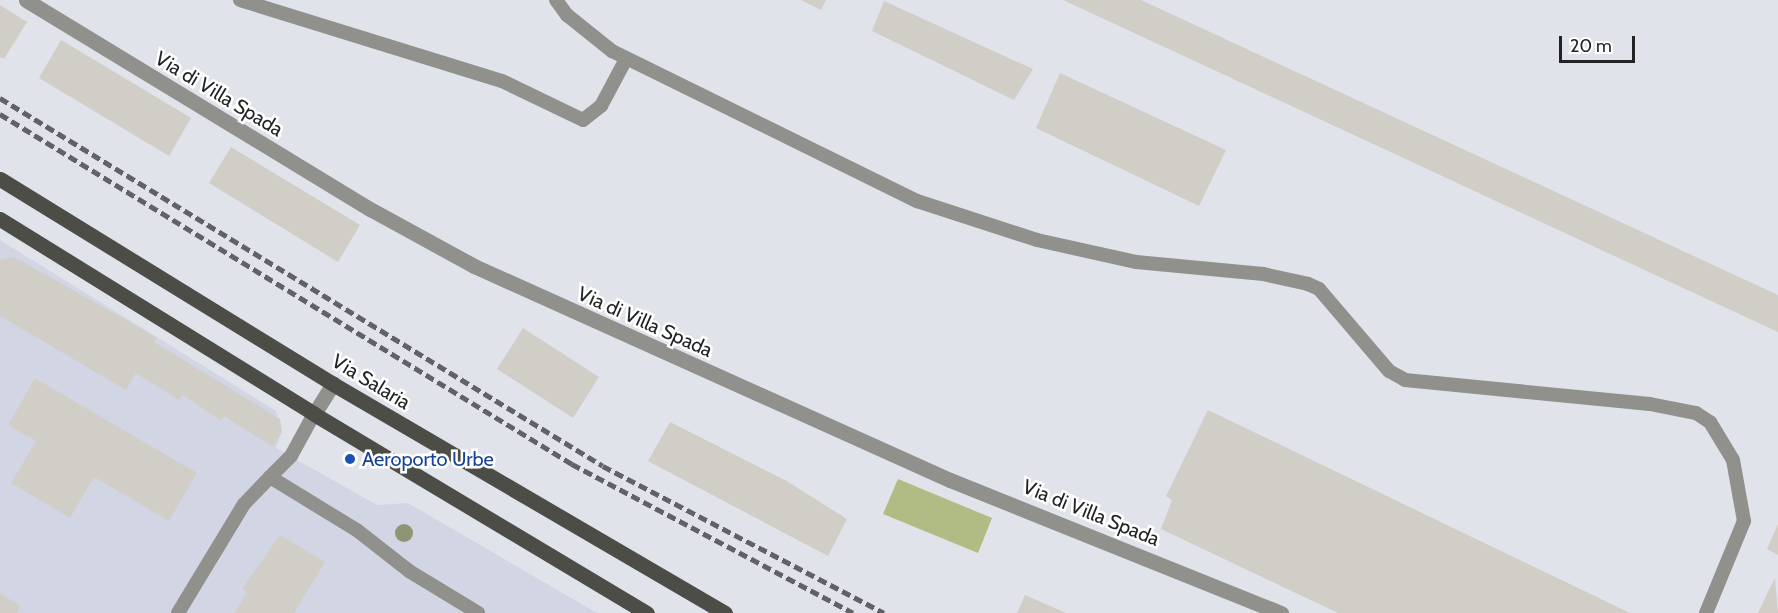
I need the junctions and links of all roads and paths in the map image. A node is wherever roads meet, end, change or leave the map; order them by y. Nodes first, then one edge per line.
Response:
1 (26, 0) edge
2 (240, 0) edge
3 (556, 0) edge
4 (626, 59) junction
5 (0, 179) edge
6 (0, 219) edge
7 (333, 384) junction
8 (314, 414) junction
9 (270, 477) junction
10 (178, 613) edge
11 (478, 613) edge
12 (647, 613) edge
13 (725, 613) edge
14 (1281, 613) edge
15 (1706, 613) edge

1 - 14 street, Via di Villa Spada
2 - 4 lane
3 - 4 lane
4 - 15 lane
5 - 7 main road, Via Salaria
6 - 8 main road
7 - 8 street
7 - 13 main road, Via Salaria
8 - 9 lane
8 - 12 main road
9 - 10 lane
9 - 11 lane

